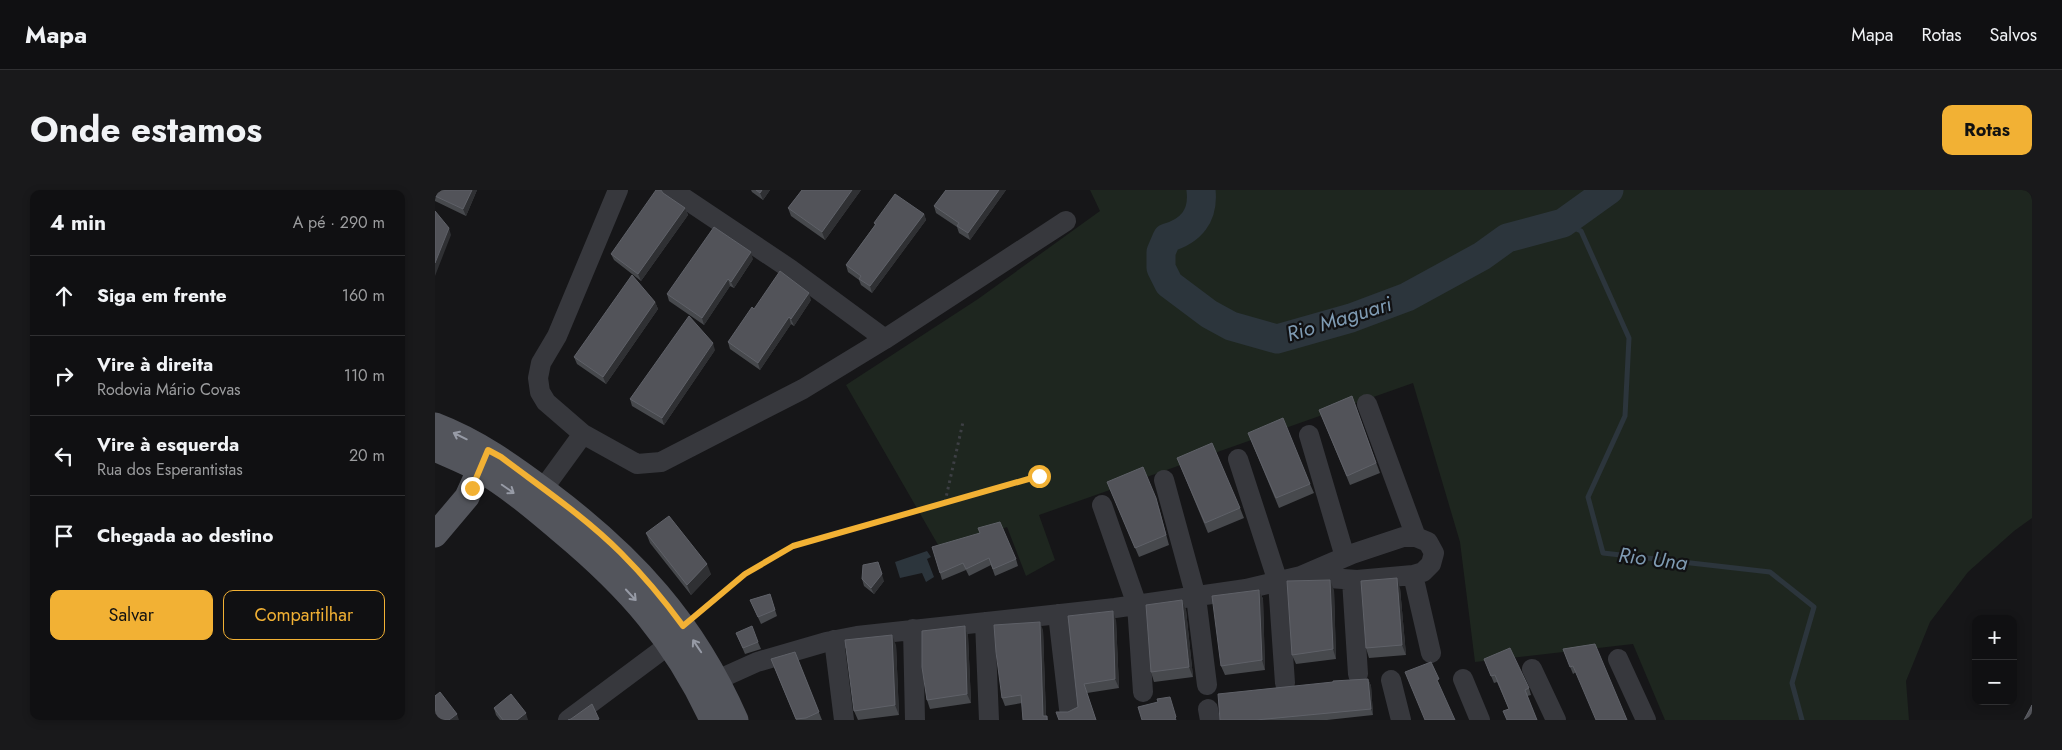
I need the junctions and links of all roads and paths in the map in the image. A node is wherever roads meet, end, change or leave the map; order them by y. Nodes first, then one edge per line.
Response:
1 (618, 190) edge
2 (672, 190) edge
3 (1066, 221) dead end
4 (885, 339) junction
5 (1367, 404) dead end
6 (963, 422) dead end
7 (435, 425) edge
8 (583, 434) junction
9 (1309, 435) dead end
10 (435, 449) edge
11 (1238, 459) dead end
12 (484, 460) junction
13 (1039, 476) dead end
14 (1163, 480) dead end
15 (543, 488) junction
16 (945, 503) junction
17 (1103, 505) dead end
18 (435, 535) edge
19 (1416, 536) junction
20 (1345, 557) junction
21 (1413, 575) junction
22 (1301, 576) junction
23 (1352, 580) junction
24 (1278, 582) junction
25 (1196, 597) junction
26 (1137, 605) junction
27 (1058, 614) junction
28 (985, 622) junction
29 (913, 629) junction
30 (677, 635) junction
31 (835, 640) junction
32 (1431, 653) dead end
33 (1618, 659) dead end
34 (1532, 669) dead end
35 (1357, 674) dead end
36 (1463, 679) dead end
37 (717, 680) junction
38 (1391, 680) dead end
39 (1285, 683) dead end
40 (1207, 685) dead end
41 (1143, 692) dead end
42 (1069, 709) edge
43 (568, 720) edge
44 (712, 720) edge
45 (736, 720) edge
46 (845, 720) edge
47 (915, 720) edge
48 (989, 720) edge
49 (1401, 720) edge
50 (1480, 720) edge
51 (1556, 720) edge
52 (1646, 720) edge

1 - 8 street
2 - 4 street
3 - 4 street
4 - 8 street
5 - 19 street
6 - 16 path
12 -> 7 main road
8 - 15 street
9 - 20 street
10 - 12 main road
11 - 24 street
12 - 15 main road
12 - 18 main road
12 -> 30 main road
13 - 16 path
14 - 25 street
15 - 30 main road
16 - 30 path
17 - 26 street
19 - 20 street
19 - 21 street
20 - 22 street
21 - 23 street
21 - 32 street
22 - 23 street
22 - 24 street
23 - 35 street
24 - 25 street
24 - 39 street
25 - 26 street
25 - 40 street
26 - 27 street
26 - 41 street
27 - 28 street
27 - 42 street
28 - 29 street
28 - 48 street
29 - 31 street
29 - 47 street
37 -> 30 main road
30 - 43 street
30 - 44 main road
31 - 37 street
31 - 46 street
33 - 52 street
34 - 51 street
36 - 50 street
37 - 45 main road
38 - 49 street

